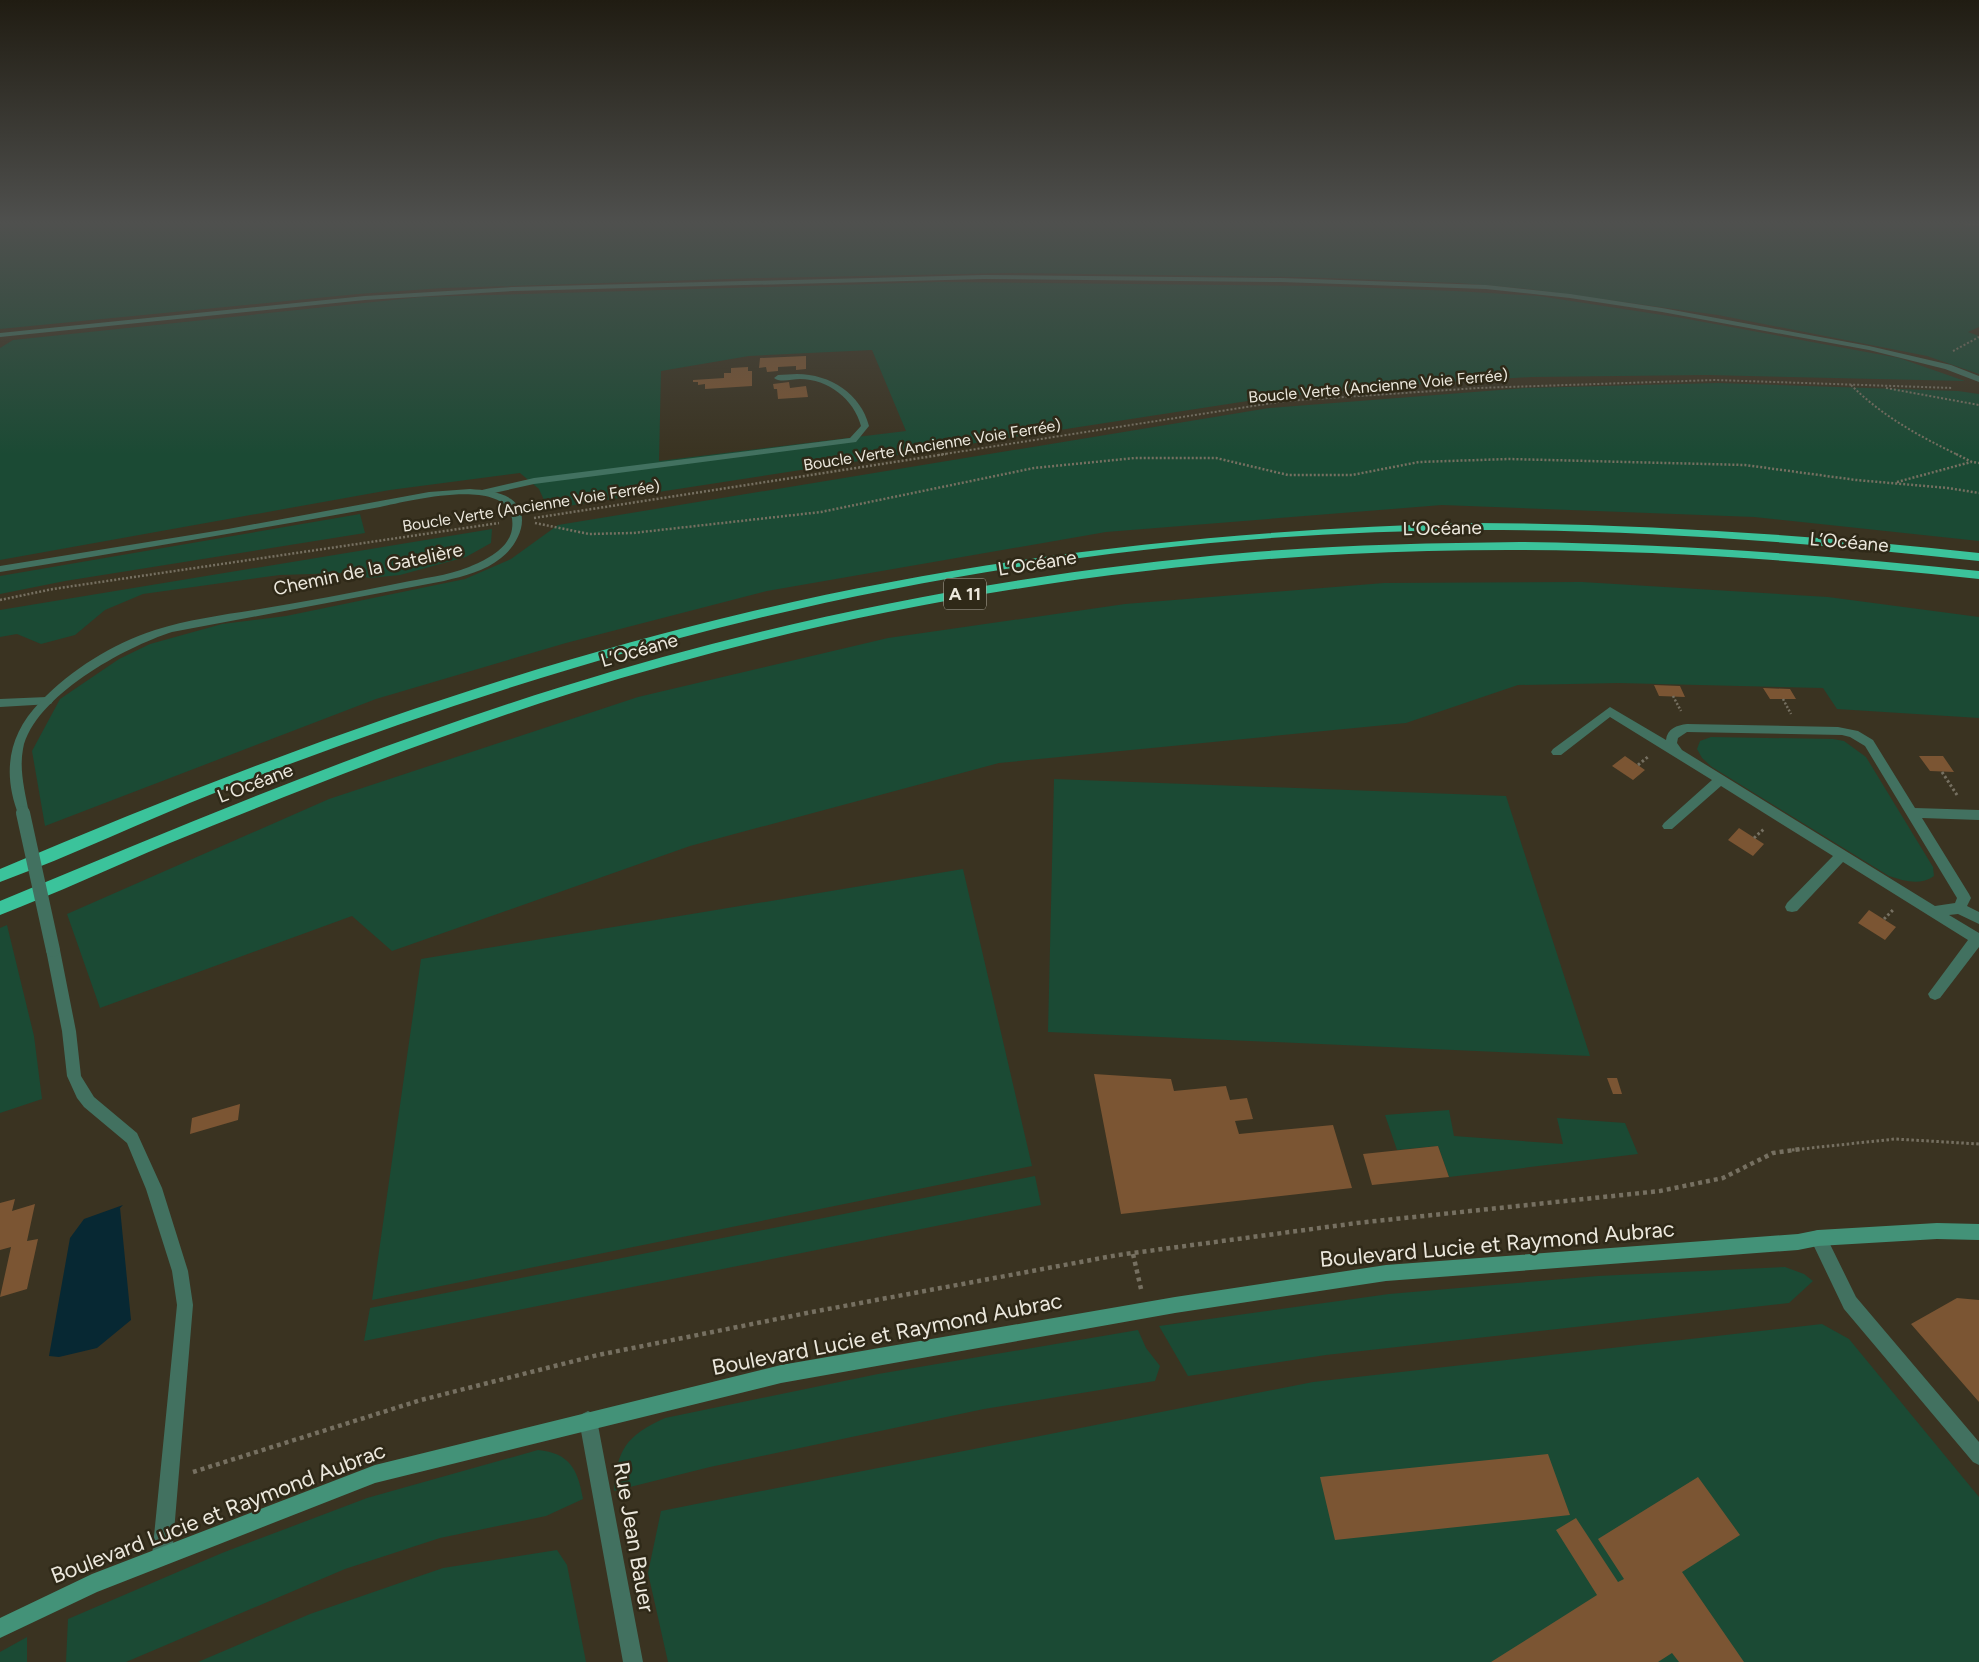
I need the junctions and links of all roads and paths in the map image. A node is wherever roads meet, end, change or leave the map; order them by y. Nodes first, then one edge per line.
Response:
1 (340, 301) edge
2 (1597, 301) edge
3 (0, 335) edge
4 (1979, 337) edge
5 (1934, 364) junction
6 (1976, 377) edge
7 (778, 378) dead end
8 (1851, 384) junction
9 (1873, 386) junction
10 (1956, 388) dead end
11 (1979, 404) edge
12 (1972, 462) junction
13 (1979, 463) edge
14 (1894, 483) junction
15 (485, 492) junction
16 (1979, 493) edge
17 (518, 520) junction
18 (1979, 557) edge
19 (0, 570) edge
20 (1979, 575) edge
21 (0, 600) edge
22 (47, 701) junction
23 (0, 702) edge
24 (1557, 752) dead end
25 (1679, 754) junction
26 (1942, 772) dead end
27 (1720, 780) junction
28 (1912, 813) junction
29 (1975, 814) edge
30 (1668, 826) dead end
31 (1842, 855) junction
32 (0, 876) edge
33 (1792, 907) dead end
34 (0, 908) edge
35 (1959, 908) junction
36 (1933, 912) junction
37 (1979, 918) edge
38 (1935, 994) dead end
39 (1979, 1144) edge
40 (1979, 1232) edge
41 (1818, 1238) junction
42 (1133, 1254) junction
43 (1142, 1290) dead end
44 (588, 1420) junction
45 (1979, 1456) edge
46 (169, 1480) junction
47 (162, 1556) junction
48 (0, 1628) edge
49 (633, 1662) edge

1 - 3 street
2 - 5 street
4 - 5 path
5 - 6 street
7 - 15 street
8 - 9 path, Boucle Verte (Ancienne Voie Ferrée)
8 - 12 path
8 - 17 path, Boucle Verte (Ancienne Voie Ferrée)
9 - 10 path
9 - 11 path
12 - 13 path
12 - 14 path
14 - 16 path
14 - 17 path
15 - 17 street
15 - 19 street
17 - 21 path, Boucle Verte (Ancienne Voie Ferrée)
17 - 22 street, Chemin de la Gatelière
18 - 32 highway, L’Océane / A 11
20 - 34 highway, L’Océane / A 11
22 - 23 street
22 - 46 street, Chemin de la Gatelière, bridge
24 - 25 street
25 - 27 street
25 - 28 street
26 - 29 path
27 - 30 street
27 - 31 street
28 - 29 street
28 - 35 street
31 - 33 street
31 - 36 street
35 - 36 street
35 - 37 street
36 - 38 street
39 - 42 path
40 - 41 street, Boulevard Lucie et Raymond Aubrac
41 - 44 street, Boulevard Lucie et Raymond Aubrac
41 - 45 street
42 - 43 path
42 - 46 path
44 - 47 street, Boulevard Lucie et Raymond Aubrac
44 - 49 street, Rue Jean Bauer
46 - 47 street
47 - 48 street, Boulevard Lucie et Raymond Aubrac

